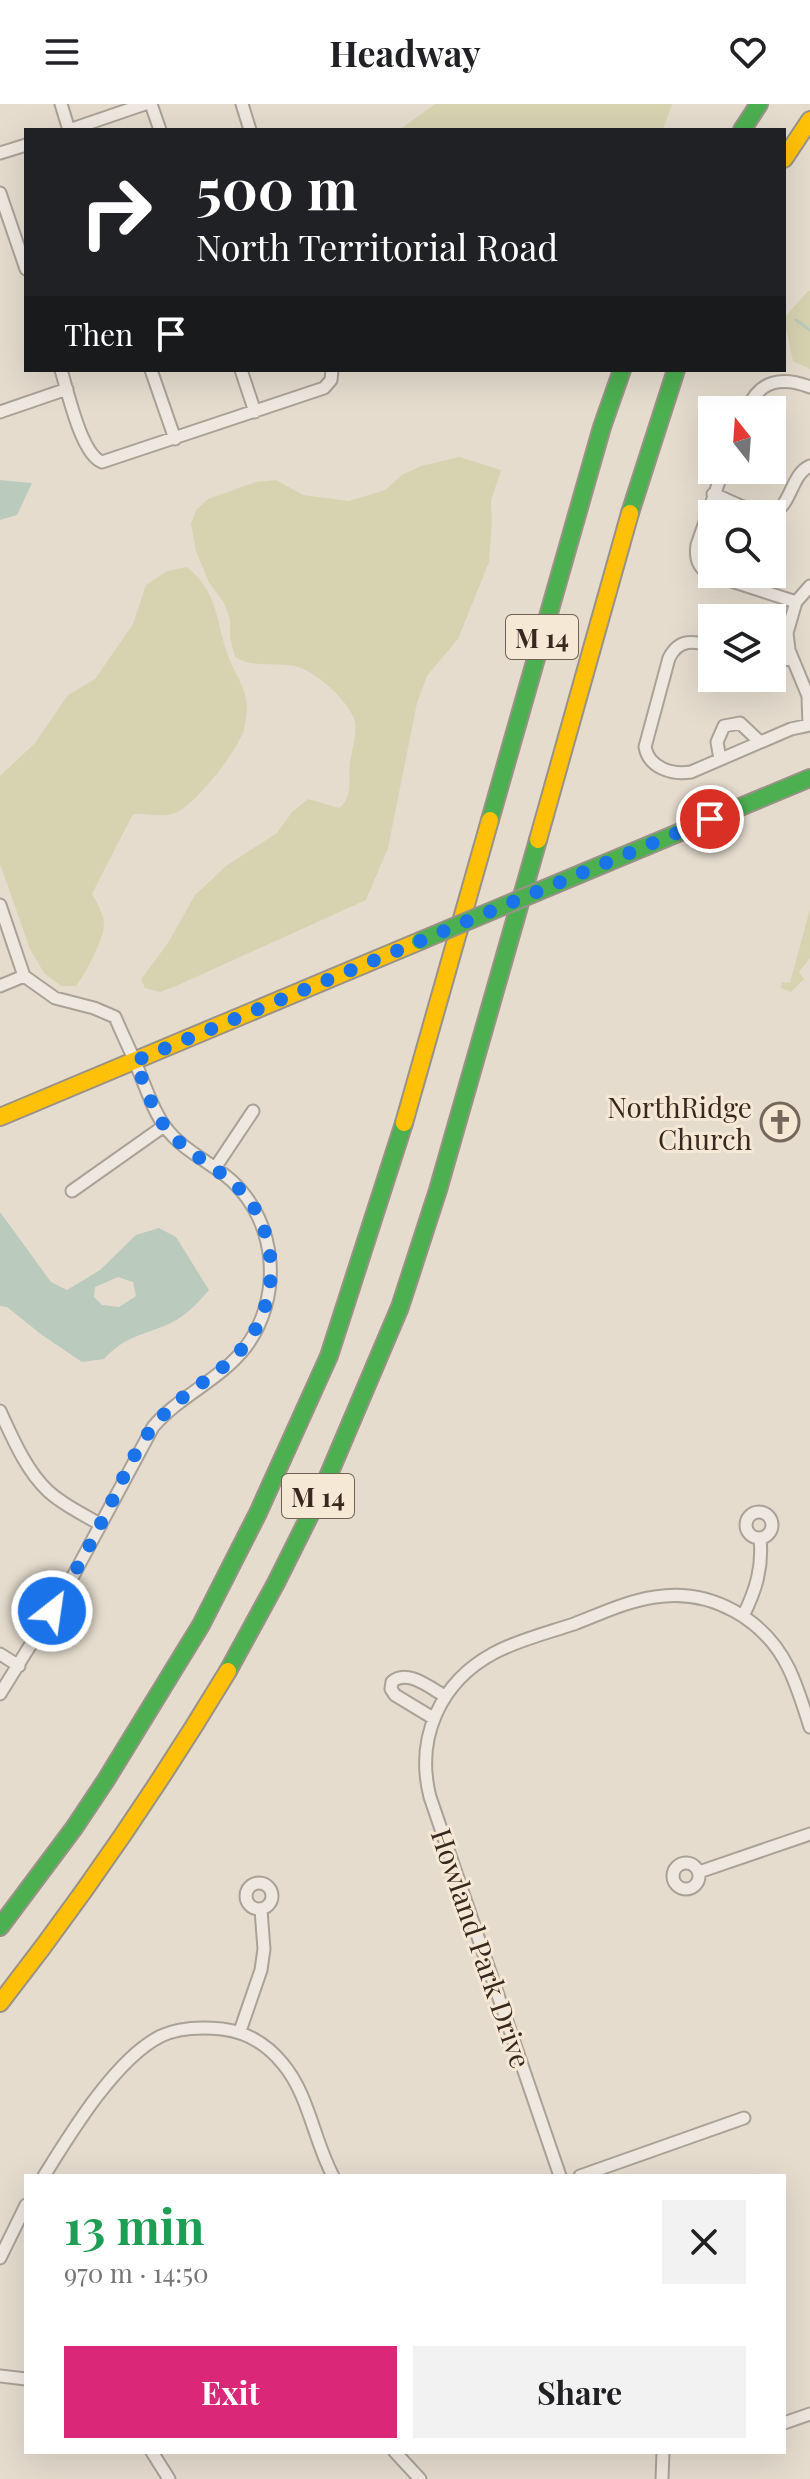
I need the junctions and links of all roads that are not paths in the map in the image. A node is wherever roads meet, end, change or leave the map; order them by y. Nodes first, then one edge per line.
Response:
1 (61, 104) edge
2 (148, 104) edge
3 (242, 104) edge
4 (759, 104) edge
5 (810, 120) edge
6 (68, 128) edge
7 (75, 128) edge
8 (159, 128) edge
9 (249, 128) edge
10 (743, 128) edge
11 (24, 146) edge
12 (0, 153) edge
13 (786, 156) edge
14 (0, 193) edge
15 (24, 263) edge
16 (62, 372) edge
17 (152, 372) edge
18 (242, 372) edge
19 (621, 372) edge
20 (675, 372) edge
21 (332, 375) edge
22 (810, 387) edge
23 (67, 389) junction
24 (754, 396) edge
25 (0, 412) edge
26 (255, 412) junction
27 (175, 439) junction
28 (810, 466) edge
29 (717, 484) edge
30 (713, 494) junction
31 (810, 586) edge
32 (796, 602) junction
33 (698, 644) edge
34 (792, 658) junction
35 (786, 659) edge
36 (810, 725) edge
37 (760, 742) junction
38 (720, 759) junction
39 (810, 778) edge
40 (0, 905) edge
41 (24, 976) junction
42 (0, 986) edge
43 (135, 1061) junction
44 (253, 1111) dead end
45 (0, 1117) edge
46 (164, 1126) junction
47 (215, 1168) junction
48 (72, 1191) dead end
49 (0, 1411) edge
50 (101, 1525) junction
51 (760, 1538) dead end
52 (743, 1616) junction
53 (0, 1654) edge
54 (19, 1666) junction
55 (0, 1694) edge
56 (445, 1696) junction
57 (433, 1718) junction
58 (810, 1727) edge
59 (810, 1834) edge
60 (699, 1872) dead end
61 (261, 1910) dead end
62 (0, 1927) edge
63 (0, 2003) edge
64 (240, 2031) junction
65 (744, 2118) dead end
66 (45, 2174) edge
67 (332, 2174) edge
68 (559, 2174) edge
69 (586, 2174) edge
70 (24, 2209) edge
71 (0, 2258) edge
72 (0, 2376) edge
73 (24, 2379) edge
74 (810, 2414) edge
75 (786, 2422) edge
76 (153, 2454) edge
77 (397, 2454) edge
78 (663, 2454) edge
79 (169, 2479) edge
80 (420, 2479) edge
81 (662, 2479) edge

1 - 6 street
2 - 7 street
2 - 8 street
3 - 9 street
4 - 10 main road
5 - 13 main road
11 - 12 street
14 - 15 street
16 - 23 street
17 - 27 street
18 - 26 street
19 - 62 main road, M 14
20 - 63 main road, M 14
21 - 26 street
22 - 24 street
23 - 25 street
23 - 27 street
26 - 27 street
28 - 30 street
29 - 30 street
30 - 32 street
31 - 32 street
32 - 34 street
33 - 38 street
34 - 35 street
34 - 36 street
36 - 37 street
37 - 38 street
37 - 38 street
39 - 43 main road, bridge
40 - 41 street
41 - 42 street
41 - 43 street
43 - 45 main road
43 - 46 street
44 - 47 street
46 - 47 street
46 - 48 street
47 - 50 street
49 - 50 street
50 - 54 street
51 - 52 street
52 - 56 street, Howland Park Drive
52 - 58 street, Howland Park Drive
53 - 54 street
54 - 55 street
56 - 57 street, Howland Park Drive
56 - 57 street
57 - 68 street, Howland Park Drive
59 - 60 street
61 - 64 street
64 - 66 street
64 - 67 street
65 - 69 street
70 - 71 street
72 - 73 street
74 - 75 street
76 - 79 street
77 - 80 street
78 - 81 street

